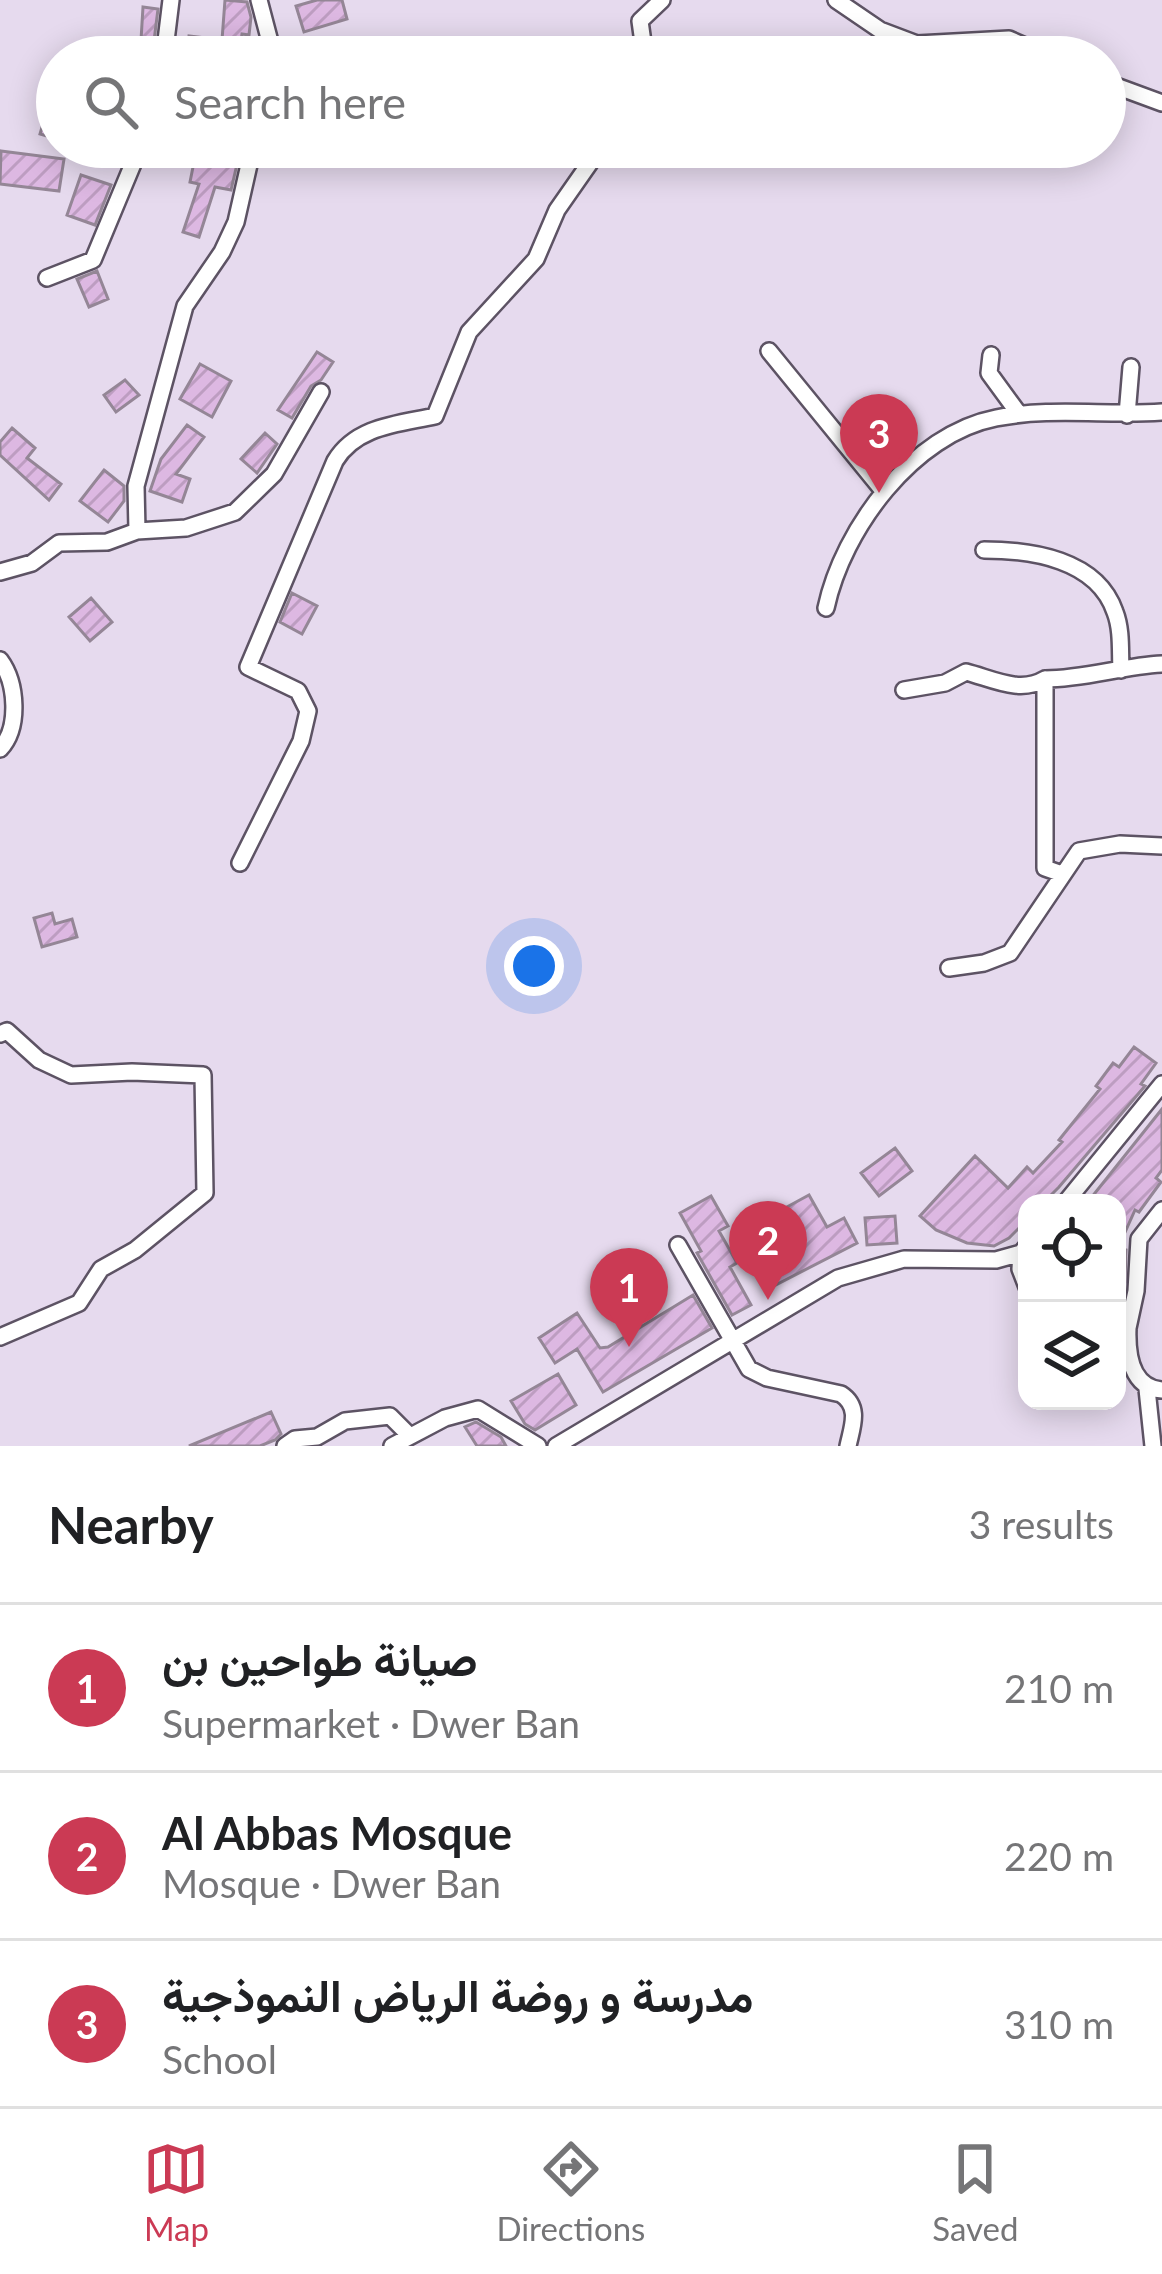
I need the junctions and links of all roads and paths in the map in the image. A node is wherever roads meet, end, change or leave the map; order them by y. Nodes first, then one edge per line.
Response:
1 (171, 0) edge
2 (259, 0) edge
3 (662, 0) edge
4 (836, 0) edge
5 (167, 36) edge
6 (268, 36) edge
7 (642, 36) edge
8 (896, 36) edge
9 (1126, 90) edge
10 (1162, 103) edge
11 (131, 168) edge
12 (248, 168) edge
13 (587, 168) edge
14 (47, 278) dead end
15 (770, 351) dead end
16 (992, 356) dead end
17 (1131, 367) dead end
18 (321, 392) dead end
19 (1162, 412) edge
20 (1019, 414) junction
21 (1127, 415) junction
22 (884, 492) junction
23 (137, 531) junction
24 (984, 550) dead end
25 (0, 572) edge
26 (826, 608) dead end
27 (0, 660) edge
28 (1162, 664) edge
29 (1121, 670) junction
30 (1045, 679) junction
31 (904, 690) dead end
32 (0, 749) edge
33 (1162, 846) edge
34 (240, 863) dead end
35 (1061, 874) junction
36 (949, 968) dead end
37 (0, 1034) edge
38 (1162, 1084) edge
39 (1072, 1194) edge
40 (1162, 1210) edge
41 (677, 1245) dead end
42 (1018, 1252) edge
43 (1126, 1315) edge
44 (0, 1337) edge
45 (734, 1338) junction
46 (1126, 1341) edge
47 (1155, 1390) edge
48 (408, 1434) junction
49 (285, 1446) edge
50 (392, 1446) edge
51 (538, 1446) edge
52 (556, 1446) edge
53 (848, 1446) edge
54 (1154, 1446) edge

1 - 5 street
2 - 6 street
3 - 7 street
4 - 8 street
9 - 10 street
11 - 14 street
12 - 23 street
13 - 34 street
15 - 22 street
16 - 20 street
17 - 21 street
18 - 23 street
19 - 21 street
20 - 21 street
20 - 22 street
22 - 26 street
23 - 25 street
24 - 29 street
27 - 32 street
28 - 29 street
29 - 30 street
30 - 31 street
30 - 35 street
33 - 35 street
35 - 36 street
37 - 44 street
38 - 39 street
40 - 43 street
41 - 45 street
42 - 45 street
45 - 52 street
45 - 53 street
46 - 47 street
47 - 54 street
48 - 49 street
48 - 50 street
48 - 51 street

